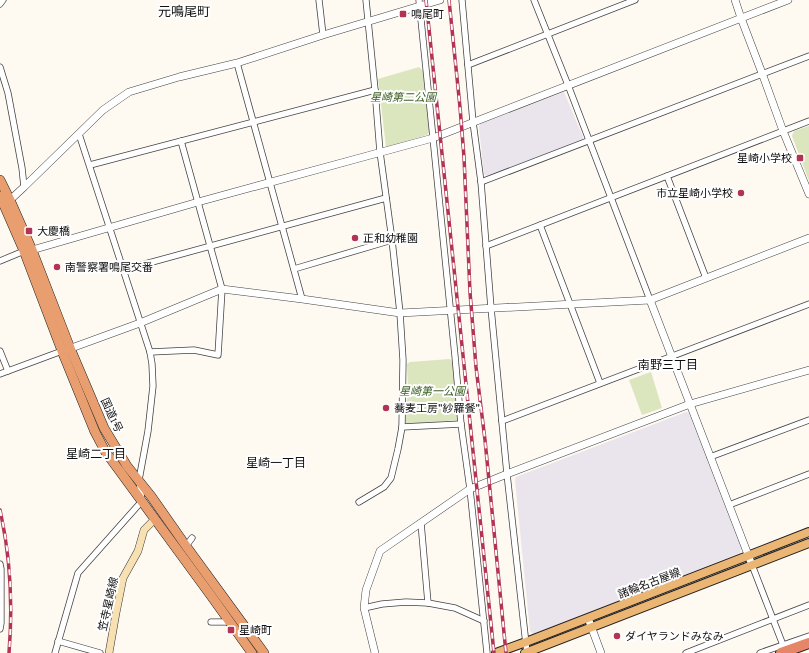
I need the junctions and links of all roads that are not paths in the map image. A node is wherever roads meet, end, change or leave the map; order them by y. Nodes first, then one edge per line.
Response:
1 (3, 0) edge
2 (319, 0) edge
3 (366, 0) edge
4 (440, 0) edge
5 (462, 0) edge
6 (534, 0) edge
7 (636, 0) edge
8 (735, 0) edge
9 (788, 0) edge
10 (420, 3) edge
11 (0, 4) edge
12 (741, 18) junction
13 (368, 22) junction
14 (548, 34) junction
15 (323, 35) junction
16 (809, 56) edge
17 (237, 63) junction
18 (468, 65) junction
19 (0, 66) edge
20 (762, 73) junction
21 (568, 85) junction
22 (375, 90) junction
23 (809, 121) edge
24 (253, 122) junction
25 (474, 122) junction
26 (783, 131) junction
27 (79, 134) junction
28 (433, 138) junction
29 (589, 140) junction
30 (181, 141) junction
31 (380, 152) junction
32 (90, 165) junction
33 (666, 176) junction
34 (0, 180) edge
35 (270, 182) junction
36 (481, 182) junction
37 (807, 185) edge
38 (24, 187) junction
39 (809, 194) edge
40 (386, 198) junction
41 (611, 198) junction
42 (5, 200) edge
43 (198, 202) junction
44 (540, 226) junction
45 (282, 227) junction
46 (110, 228) junction
47 (809, 238) edge
48 (392, 240) junction
49 (210, 246) junction
50 (486, 246) junction
51 (28, 251) junction
52 (0, 261) edge
53 (294, 269) junction
54 (123, 270) junction
55 (706, 278) junction
56 (222, 289) junction
57 (302, 299) junction
58 (650, 300) junction
59 (570, 304) junction
60 (809, 304) edge
61 (491, 308) junction
62 (450, 311) junction
63 (400, 314) junction
64 (140, 322) junction
65 (66, 350) junction
66 (0, 351) edge
67 (150, 352) junction
68 (671, 356) junction
69 (809, 370) edge
70 (8, 371) junction
71 (0, 374) edge
72 (600, 383) junction
73 (690, 404) junction
74 (809, 420) edge
75 (502, 421) junction
76 (461, 424) junction
77 (402, 427) junction
78 (710, 457) junction
79 (507, 474) junction
80 (809, 474) edge
81 (139, 480) junction
82 (470, 489) junction
83 (142, 501) junction
84 (359, 502) dead end
85 (729, 505) junction
86 (155, 519) junction
87 (421, 523) junction
88 (809, 532) edge
89 (192, 538) dead end
90 (809, 543) edge
91 (186, 546) junction
92 (748, 556) junction
93 (752, 565) junction
94 (0, 567) edge
95 (428, 603) junction
96 (809, 605) edge
97 (364, 608) junction
98 (588, 618) junction
99 (773, 619) junction
100 (484, 620) junction
101 (211, 622) dead end
102 (230, 622) junction
103 (0, 623) edge
104 (592, 627) junction
105 (0, 629) edge
106 (809, 636) edge
107 (58, 641) junction
108 (526, 642) junction
109 (809, 643) edge
110 (782, 649) edge
111 (55, 653) edge
112 (100, 653) edge
113 (109, 653) edge
114 (252, 653) edge
115 (264, 653) edge
116 (375, 653) edge
117 (487, 653) edge
118 (496, 653) edge
119 (527, 653) edge
120 (601, 653) edge
121 (686, 653) edge
122 (760, 653) edge

1 - 11 street
2 - 15 street
3 - 13 street
4 - 10 street
5 - 18 street
6 - 14 street
7 - 14 street
8 - 12 street
9 - 12 street
10 - 13 street
10 - 28 street
12 - 20 street
12 - 21 street
13 - 15 street
13 - 22 street
14 - 18 street
14 - 21 street
15 - 17 street
16 - 20 street
17 - 24 street
17 - 27 street
18 - 25 street
19 - 38 street
20 - 26 street
20 - 29 street
21 - 25 street
21 - 29 street
22 - 24 street
22 - 31 street
23 - 26 street
24 - 30 street
24 - 35 street
25 - 28 street
25 - 36 street
26 - 33 street
26 - 37 street
27 - 32 street
27 - 38 street
28 - 31 street
28 - 62 street
29 - 36 street
29 - 41 street
30 - 32 street
30 - 43 street
31 - 35 street
31 - 40 street
32 - 46 street
33 - 41 street
33 - 55 street
34 - 42 highway, 国道1号
35 - 43 street
35 - 45 street
36 - 50 street
37 - 39 street
38 - 42 street
40 - 45 street
40 - 48 street
41 - 44 street
41 - 58 street
42 - 51 highway, 国道1号
43 - 46 street
43 - 49 street
44 - 50 street
44 - 59 street
45 - 49 street
45 - 53 street
46 - 51 street
46 - 54 street
47 - 55 street
48 - 53 street
48 - 63 street
49 - 54 street
49 - 56 street
50 - 61 street
51 - 52 street
51 - 65 highway, 国道1号
53 - 57 street
54 - 64 street
55 - 58 street
56 - 57 street
56 - 64 street
56 - 67 street
57 - 63 street
58 - 59 street
58 - 68 street
59 - 61 street
59 - 72 street
60 - 68 street
61 - 62 street
61 - 75 street
62 - 63 street
62 - 76 street
63 - 77 street
64 - 65 street
64 - 67 street
65 - 70 street
65 - 81 highway, 国道1号
65 - 83 highway, 国道1号
66 - 70 street
67 - 81 street
68 - 72 street
68 - 73 street
69 - 73 street
70 - 71 street
72 - 75 street
73 - 78 street
73 - 79 street
74 - 78 street
75 - 79 street
76 - 77 street
76 - 82 street
77 - 84 street
78 - 85 street
79 - 82 street
79 - 108 street
80 - 85 street
81 - 83 street
81 - 91 highway, 国道1号
82 - 87 street
82 - 100 street
83 - 86 highway, 国道1号
83 - 107 street
85 - 92 street
86 - 102 highway, 国道1号
86 - 113 main road, 笠寺星崎線
87 - 95 street
87 - 97 street
88 - 92 main road, 諸輪名古屋線
89 - 91 street
90 - 93 main road, 諸輪名古屋線
91 - 115 highway, 国道1号
92 - 93 street
92 - 98 main road, 諸輪名古屋線
93 - 99 street
93 - 104 main road, 諸輪名古屋線
94 - 103 street
95 - 97 street
95 - 100 street
96 - 99 street
97 - 116 street
98 - 104 street
98 - 108 main road, 諸輪名古屋線
99 - 110 street
99 - 121 street
100 - 117 street
101 - 102 street
102 - 114 highway, 国道1号
103 - 105 street
104 - 119 main road, 諸輪名古屋線
104 - 120 street
106 - 110 street
107 - 111 street
107 - 112 street
108 - 118 main road, 諸輪名古屋線
108 - 119 street
109 - 110 highway
110 - 122 street

